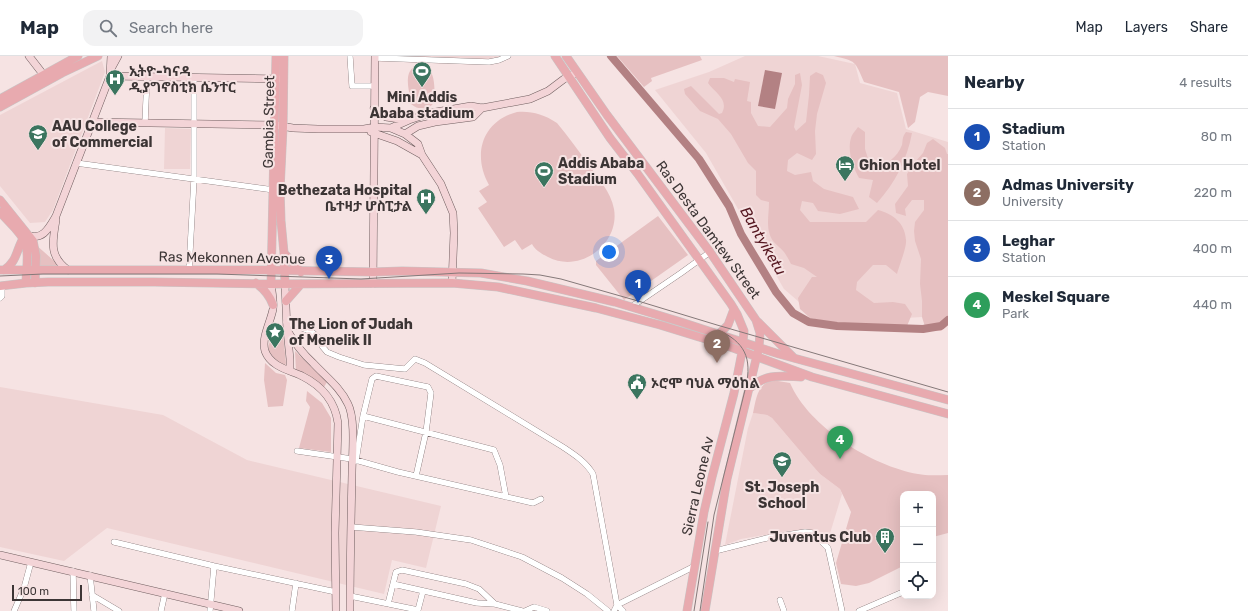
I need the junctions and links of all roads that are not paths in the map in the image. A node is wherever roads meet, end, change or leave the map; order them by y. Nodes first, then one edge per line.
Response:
1 (29, 56) edge
2 (78, 56) edge
3 (98, 56) edge
4 (111, 56) edge
5 (118, 56) edge
6 (276, 56) edge
7 (284, 56) edge
8 (350, 56) edge
9 (508, 56) edge
10 (555, 56) edge
11 (566, 56) edge
12 (375, 57) edge
13 (110, 72) junction
14 (577, 72) junction
15 (148, 77) junction
16 (569, 77) junction
17 (46, 78) junction
18 (194, 78) junction
19 (279, 79) junction
20 (374, 86) junction
21 (0, 99) edge
22 (0, 107) edge
23 (374, 108) junction
24 (482, 108) junction
25 (408, 120) junction
26 (92, 122) junction
27 (145, 123) junction
28 (193, 124) junction
29 (279, 126) junction
30 (391, 128) junction
31 (375, 130) junction
32 (405, 134) junction
33 (422, 155) junction
34 (76, 163) junction
35 (194, 179) junction
36 (274, 190) junction
37 (0, 200) edge
38 (0, 212) edge
39 (56, 216) junction
40 (25, 236) junction
41 (710, 252) junction
42 (271, 253) junction
43 (284, 253) junction
44 (700, 260) junction
45 (26, 269) junction
46 (36, 269) junction
47 (2, 270) edge
48 (68, 270) junction
49 (189, 270) junction
50 (259, 270) junction
51 (271, 270) junction
52 (284, 271) junction
53 (301, 272) junction
54 (373, 272) junction
55 (452, 272) junction
56 (26, 283) junction
57 (35, 283) junction
58 (452, 283) junction
59 (256, 284) junction
60 (272, 284) junction
61 (285, 284) junction
62 (301, 284) junction
63 (373, 284) junction
64 (1, 286) edge
65 (0, 298) edge
66 (286, 301) junction
67 (273, 305) junction
68 (631, 307) junction
69 (734, 309) junction
70 (756, 320) junction
71 (286, 326) junction
72 (720, 334) junction
73 (743, 342) junction
74 (725, 345) junction
75 (759, 347) junction
76 (742, 352) junction
77 (757, 356) junction
78 (795, 358) junction
79 (739, 367) junction
80 (290, 371) junction
81 (812, 377) junction
82 (750, 388) junction
83 (948, 400) edge
84 (948, 414) edge
85 (363, 416) junction
86 (426, 432) junction
87 (297, 451) dead end
88 (338, 456) junction
89 (354, 460) junction
90 (416, 476) junction
91 (506, 497) junction
92 (541, 499) dead end
93 (351, 527) junction
94 (114, 542) dead end
95 (715, 551) junction
96 (0, 555) edge
97 (31, 562) junction
98 (214, 566) junction
99 (695, 566) junction
100 (73, 572) junction
101 (90, 575) junction
102 (296, 583) junction
103 (393, 584) junction
104 (423, 591) junction
105 (336, 592) junction
106 (165, 593) junction
107 (900, 593) edge
108 (92, 594) junction
109 (350, 596) junction
110 (780, 600) dead end
111 (388, 604) junction
112 (495, 604) junction
113 (616, 605) junction
114 (211, 608) edge
115 (14, 611) edge
116 (74, 611) edge
117 (94, 611) edge
118 (119, 611) edge
119 (161, 611) edge
120 (239, 611) edge
121 (292, 611) edge
122 (336, 611) edge
123 (350, 611) edge
124 (522, 611) edge
125 (525, 611) edge
126 (547, 611) edge
127 (608, 611) edge
128 (614, 611) edge
129 (623, 611) edge
130 (687, 611) edge
131 (705, 611) edge
132 (784, 611) edge
133 (842, 611) edge
134 (859, 611) edge

1 - 17 main road
2 - 17 main road
3 - 17 main road
4 - 13 main road
5 - 13 main road
6 - 19 main road, Gambia Street
7 - 19 main road, Gambia Street
8 - 20 street
9 - 12 street
10 - 16 main road, Ras Desta Damtew Street
11 - 14 main road, Ras Desta Damtew Street
12 - 20 main road
13 - 15 main road
13 - 26 main road
14 - 16 main road
14 - 41 main road, Ras Desta Damtew Street
15 - 18 main road
15 - 27 street
16 - 24 main road
16 - 44 main road, Ras Desta Damtew Street
17 - 21 main road
17 - 22 main road
18 - 19 main road
18 - 28 street
19 - 29 main road, Gambia Street
20 - 23 main road
23 - 25 main road
23 - 31 main road
24 - 25 main road
24 - 32 main road
25 - 30 main road
26 - 27 main road
26 - 34 main road
27 - 28 main road
28 - 29 main road
28 - 35 street
29 - 31 main road
29 - 36 main road, Gambia Street
29 - 43 main road, Gambia Street
30 - 31 main road
30 - 32 main road
31 - 33 main road
31 - 54 main road
32 - 33 main road
33 - 55 main road
34 - 35 street
34 - 39 main road
35 - 36 street
35 - 49 street
36 - 42 main road, Gambia Street
37 - 40 main road
38 - 40 main road
39 - 40 main road
39 - 48 main road
40 - 45 main road
40 - 46 main road
40 - 47 main road
41 - 44 street
41 - 70 main road, Ras Desta Damtew Street
42 - 50 main road
42 - 51 main road, Gambia Street
43 - 52 main road, Gambia Street
43 - 53 main road
44 - 68 street
44 - 69 main road, Ras Desta Damtew Street
45 - 46 main road, Ras Mekonnen Avenue
45 - 47 main road, Ras Mekonnen Avenue
45 - 56 main road
46 - 48 main road, Ras Mekonnen Avenue
46 - 57 main road
48 - 49 main road, Ras Mekonnen Avenue
49 - 50 main road, Ras Mekonnen Avenue
50 - 51 main road, Ras Mekonnen Avenue
51 - 52 main road, Ras Mekonnen Avenue
51 - 60 main road, Gambia Street
52 - 53 main road, Ras Mekonnen Avenue
52 - 61 main road, Gambia Street
53 - 54 main road, Ras Mekonnen Avenue
54 - 55 main road, Ras Mekonnen Avenue
54 - 63 main road
55 - 58 main road
55 - 68 main road, Ras Mekonnen Avenue
56 - 57 main road, Ras Mekonnen Avenue
56 - 64 main road, Ras Mekonnen Avenue
57 - 59 main road, Ras Mekonnen Avenue
58 - 63 main road, Ras Mekonnen Avenue
58 - 74 main road, Ras Mekonnen Avenue
59 - 60 main road, Ras Mekonnen Avenue
59 - 67 main road
60 - 61 main road, Ras Mekonnen Avenue
60 - 67 main road
61 - 62 main road, Ras Mekonnen Avenue
61 - 66 main road
62 - 63 main road, Ras Mekonnen Avenue
62 - 66 main road
64 - 65 street
66 - 71 main road
67 - 80 main road
68 - 72 main road, Ras Mekonnen Avenue
69 - 72 main road
69 - 73 main road, Ras Desta Damtew Street
70 - 75 main road, Ras Desta Damtew Street
70 - 78 main road
71 - 80 main road
71 - 89 main road
71 - 113 street
72 - 73 main road, Ras Mekonnen Avenue
73 - 75 main road, Ras Mekonnen Avenue
73 - 76 main road, Ras Desta Damtew Street
74 - 76 main road, Ras Mekonnen Avenue
74 - 79 main road
75 - 77 main road, Ras Desta Damtew Street
75 - 78 main road, Ras Mekonnen Avenue
76 - 77 main road, Ras Mekonnen Avenue
76 - 79 main road, Sierra Leone Av
77 - 81 main road, Ras Mekonnen Avenue
77 - 82 main road, Ras Desta Damtew Street
78 - 83 main road, Ras Mekonnen Avenue
79 - 99 main road, Sierra Leone Av
80 - 88 main road
81 - 82 main road
81 - 84 main road
82 - 95 main road, Ras Desta Damtew Street
85 - 86 street
85 - 86 street
85 - 89 street
86 - 90 street
86 - 91 street
87 - 88 street
88 - 89 street
88 - 105 main road
89 - 90 street
89 - 93 main road
90 - 91 street
91 - 92 street
93 - 109 main road
93 - 127 street
94 - 98 street
95 - 131 main road, Ras Desta Damtew Street
95 - 133 street
96 - 97 main road
97 - 100 main road
97 - 115 street
98 - 102 street
98 - 114 street
99 - 113 street
99 - 130 main road, Sierra Leone Av
100 - 101 main road
100 - 116 street
101 - 106 main road
101 - 108 street
102 - 105 street
102 - 121 street
103 - 104 street
103 - 111 street
103 - 112 street
104 - 111 street
104 - 112 street
105 - 122 main road
106 - 114 main road
106 - 119 street
107 - 134 street
108 - 117 street
108 - 118 street
109 - 111 street
109 - 123 main road
110 - 132 street
112 - 124 street
113 - 128 street
113 - 129 street
114 - 120 main road
125 - 126 street

